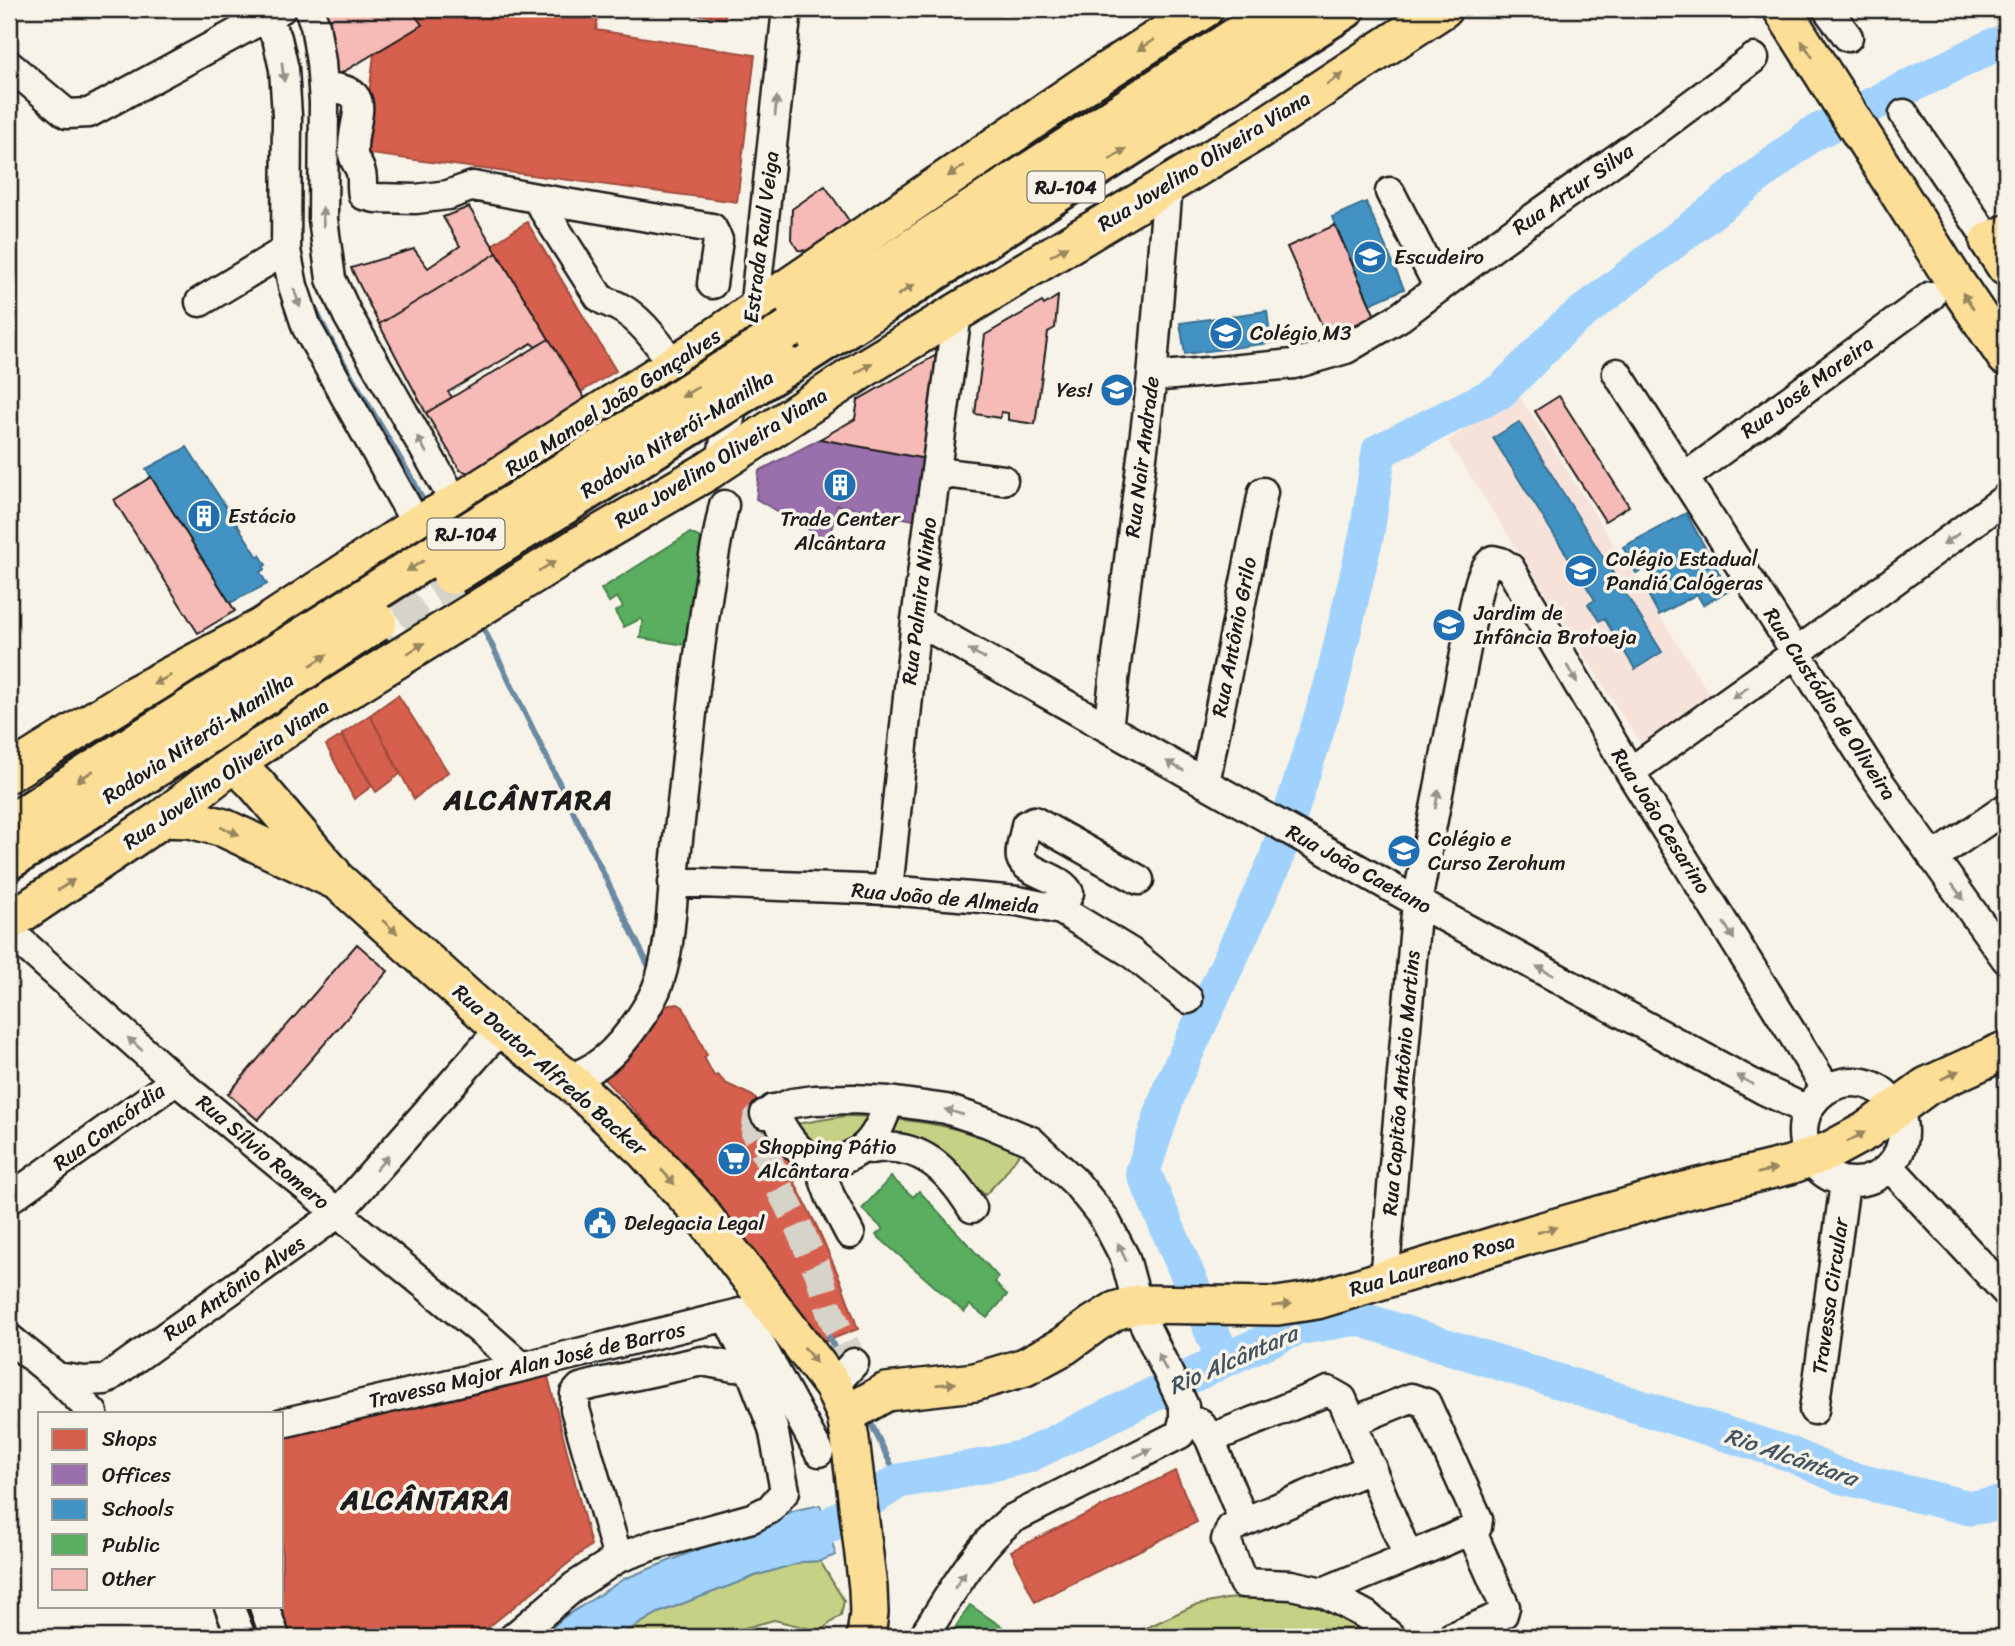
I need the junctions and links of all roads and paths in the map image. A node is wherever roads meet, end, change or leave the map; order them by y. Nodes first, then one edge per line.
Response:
1 (309, 9) edge
2 (786, 9) edge
3 (1204, 9) edge
4 (1279, 9) edge
5 (1345, 9) edge
6 (1443, 9) edge
7 (1782, 9) edge
8 (1827, 9) edge
9 (269, 12) edge
10 (1848, 37) dead end
11 (1754, 58) dead end
12 (9, 65) edge
13 (323, 87) junction
14 (1904, 114) dead end
15 (1168, 185) junction
16 (1390, 192) dead end
17 (536, 198) junction
18 (2001, 248) edge
19 (286, 250) junction
20 (712, 284) dead end
21 (1439, 288) junction
22 (1931, 296) dead end
23 (200, 302) dead end
24 (754, 310) junction
25 (957, 313) junction
26 (788, 348) junction
27 (2006, 357) edge
28 (673, 364) junction
29 (1617, 373) dead end
30 (1152, 377) junction
31 (720, 463) junction
32 (936, 472) junction
33 (1684, 478) junction
34 (1003, 480) dead end
35 (1263, 492) dead end
36 (2006, 498) edge
37 (724, 505) dead end
38 (436, 515) junction
39 (1493, 560) joint
40 (916, 620) junction
41 (243, 636) junction
42 (1796, 653) junction
43 (1108, 728) junction
44 (151, 752) junction
45 (234, 763) junction
46 (1630, 772) junction
47 (9, 773) edge
48 (1205, 783) junction
49 (2006, 808) edge
50 (163, 818) junction
51 (9, 825) edge
52 (1933, 858) junction
53 (9, 860) edge
54 (1139, 880) dead end
55 (339, 882) junction
56 (673, 882) junction
57 (888, 890) junction
58 (1417, 902) junction
59 (1061, 910) junction
60 (9, 922) edge
61 (9, 931) edge
62 (2006, 958) edge
63 (1188, 999) dead end
64 (501, 1028) junction
65 (2006, 1049) edge
66 (176, 1080) junction
67 (569, 1080) junction
68 (1826, 1088) junction
69 (889, 1101) junction
70 (1898, 1108) junction
71 (1807, 1110) junction
72 (866, 1146) junction
73 (1810, 1160) junction
74 (1890, 1167) junction
75 (820, 1168) junction
76 (1845, 1183) junction
77 (9, 1199) edge
78 (972, 1208) dead end
79 (337, 1214) junction
80 (850, 1234) dead end
81 (1384, 1280) junction
82 (2006, 1292) edge
83 (1147, 1309) junction
84 (747, 1311) junction
85 (9, 1338) edge
86 (749, 1364) junction
87 (522, 1367) junction
88 (57, 1377) junction
89 (848, 1408) junction
90 (1814, 1410) dead end
91 (92, 1412) edge
92 (1184, 1413) junction
93 (1352, 1422) junction
94 (284, 1423) edge
95 (1210, 1439) junction
96 (1372, 1468) junction
97 (785, 1491) junction
98 (1244, 1522) junction
99 (1471, 1530) junction
100 (1408, 1557) junction
101 (618, 1558) junction
102 (1323, 1592) junction
103 (230, 1608) edge
104 (265, 1608) edge
105 (1493, 1629) edge
106 (241, 1637) edge
107 (275, 1637) edge
108 (514, 1637) edge
109 (866, 1637) edge
110 (923, 1637) edge
111 (1391, 1637) edge
112 (1452, 1637) edge

1 - 13 street
24 -> 2 street, Estrada Raul Veiga
3 -> 24 main road, Rua Manoel João Gonçalves
4 - 26 highway, Rodovia Niterói-Manilha / RJ-104
26 -> 5 highway, Rodovia Niterói-Manilha / RJ-104
15 -> 6 main road, Rua Jovelino Oliveira Viana
27 -> 7 main road
8 - 10 street
9 - 12 street
9 -> 19 street
11 - 21 street, Rua Artur Silva
13 - 17 street
38 -> 13 street
14 - 18 street
25 -> 15 main road, Rua Jovelino Oliveira Viana
15 - 30 street, Rua Nair Andrade
16 - 21 street
17 - 20 street
17 - 28 street
19 - 23 street
19 -> 38 street
21 - 30 street, Rua Artur Silva
22 - 33 street, Rua José Moreira
24 - 28 main road, Rua Manoel João Gonçalves
24 - 31 street, Estrada Raul Veiga
31 -> 25 main road, Rua Jovelino Oliveira Viana
25 - 32 street, Rua Palmira Ninho
26 - 44 highway, Rodovia Niterói-Manilha / RJ-104, bridge
28 - 38 main road, Rua Manoel João Gonçalves
29 - 33 street, Rua Custódio de Oliveira
30 - 43 street, Rua Nair Andrade
45 -> 31 main road, Rua Jovelino Oliveira Viana
32 - 34 street
32 - 40 street, Rua Palmira Ninho
33 - 42 street, Rua Custódio de Oliveira
35 - 48 street, Rua Antônio Grilo
36 -> 42 street
37 - 56 street
38 - 41 main road, Rua Manoel João Gonçalves
39 -> 46 street, Rua João Cesarino
58 -> 39 street, Rua Capitão Antônio Martins
43 -> 40 street, Rua João Caetano
40 - 57 street, Rua Palmira Ninho
41 - 45 main road
41 -> 47 main road, Rua Manoel João Gonçalves
42 -> 46 street
42 - 52 street, Rua Custódio de Oliveira
48 -> 43 street, Rua João Caetano
44 -> 51 highway, Rodovia Niterói-Manilha / RJ-104
44 - 53 highway, Rodovia Niterói-Manilha / RJ-104
45 - 50 main road, Rua Jovelino Oliveira Viana
45 - 55 main road
46 -> 68 street, Rua João Cesarino
48 - 58 street, Rua João Caetano
49 - 52 street
50 -> 55 main road, Rua Doutor Alfredo Backer
60 -> 50 main road, Rua Jovelino Oliveira Viana
52 -> 62 street, Rua Custódio de Oliveira
54 - 59 street
55 -> 64 main road, Rua Doutor Alfredo Backer
56 - 57 street, Rua João de Almeida
56 - 67 street
57 - 59 street, Rua João de Almeida
71 -> 58 street, Rua João Caetano
58 - 81 street, Rua Capitão Antônio Martins
59 - 63 street, Rua João de Almeida
66 -> 61 street, Rua Sílvio Romero
64 - 67 main road, Rua Doutor Alfredo Backer
79 -> 64 street, Rua Antônio Alves
70 -> 65 main road, Rua Laureano Rosa
66 - 77 street, Rua Concórdia
66 - 79 street, Rua Sílvio Romero
67 -> 84 main road, Rua Doutor Alfredo Backer
68 - 70 street
68 - 71 street
69 - 72 street
69 - 75 street
83 -> 69 street
73 -> 70 main road, Rua Laureano Rosa
70 - 74 street
71 - 73 street
72 - 75 street
72 - 78 street
73 - 76 street
81 -> 73 main road, Rua Laureano Rosa
74 - 76 street
74 - 82 street
75 - 80 street
76 - 90 street, Travessa Circular
79 - 87 street, Rua Sílvio Romero
79 - 88 street, Rua Antônio Alves
83 -> 81 main road, Rua Laureano Rosa
89 -> 83 main road, Rua Laureano Rosa
92 -> 83 street
84 - 86 street
84 - 87 street, Travessa Major Alan José de Barros
84 -> 89 main road, Rua Doutor Alfredo Backer
84 - 89 street
85 - 88 street
86 - 97 street
86 - 101 street
87 - 94 street, Travessa Major Alan José de Barros
88 - 91 street
89 - 97 street
89 - 109 main road
92 - 95 street
110 -> 92 street
93 - 95 street
93 - 96 street
93 - 99 street
95 - 98 street
96 - 98 street
96 - 100 street
97 - 101 street
98 - 102 street
99 - 100 street
99 - 105 street
100 - 102 street
101 - 108 street
102 - 111 street
103 - 106 street
104 - 107 street
105 - 112 street

